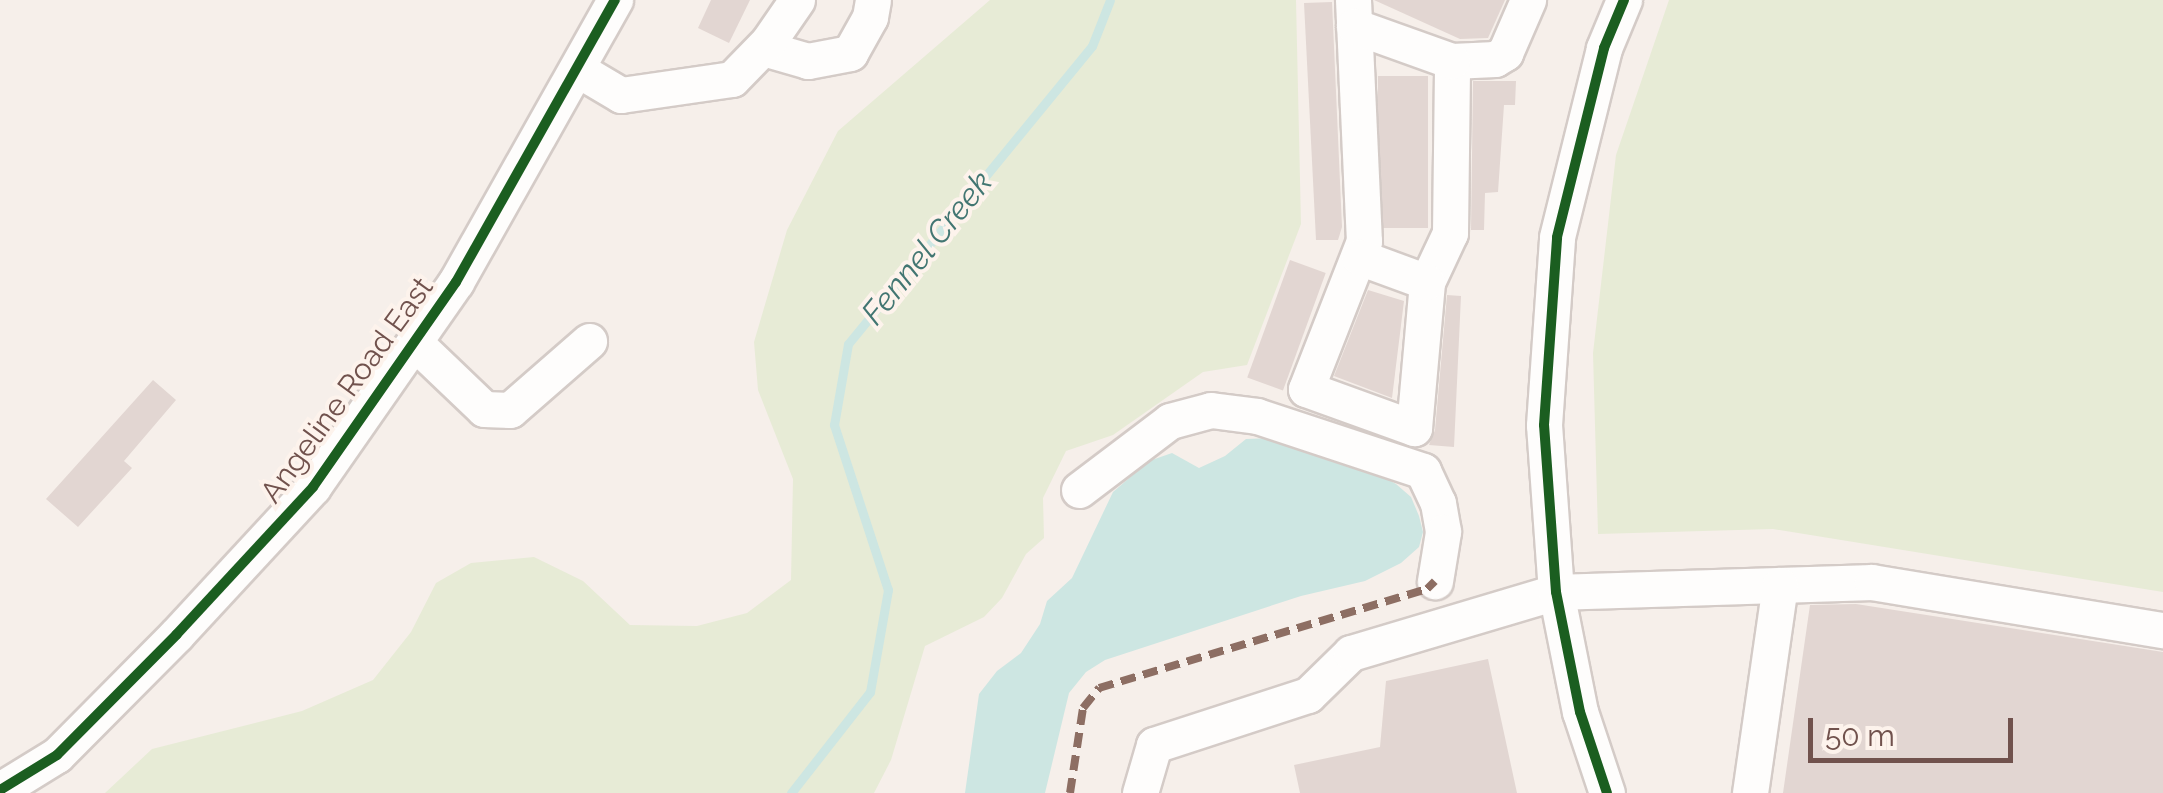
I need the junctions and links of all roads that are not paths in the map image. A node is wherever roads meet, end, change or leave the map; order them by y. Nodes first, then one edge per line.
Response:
1 (615, 0) edge
2 (796, 0) edge
3 (873, 0) edge
4 (1528, 0) edge
5 (1624, 0) edge
6 (1354, 13) edge
7 (763, 48) junction
8 (1452, 60) junction
9 (577, 69) junction
10 (1359, 257) junction
11 (1427, 282) junction
12 (590, 341) dead end
13 (415, 343) junction
14 (1414, 428) junction
15 (1416, 468) junction
16 (1080, 490) dead end
17 (1436, 581) dead end
18 (1780, 585) junction
19 (1556, 592) junction
20 (2163, 630) edge
21 (0, 790) edge
22 (1140, 793) edge
23 (1607, 793) edge
24 (1750, 793) edge

1 - 9 street, Angeline Road East
2 - 7 street
3 - 7 street
4 - 8 street
5 - 19 street
6 - 8 street
6 - 10 street
7 - 9 street
8 - 11 street
9 - 13 street, Angeline Road East
10 - 11 street
10 - 14 street
11 - 14 street
12 - 13 street
13 - 21 street, Angeline Road East
14 - 15 street
15 - 16 street
15 - 17 street
18 - 19 street
18 - 20 street
18 - 24 street
19 - 22 street
19 - 23 street

